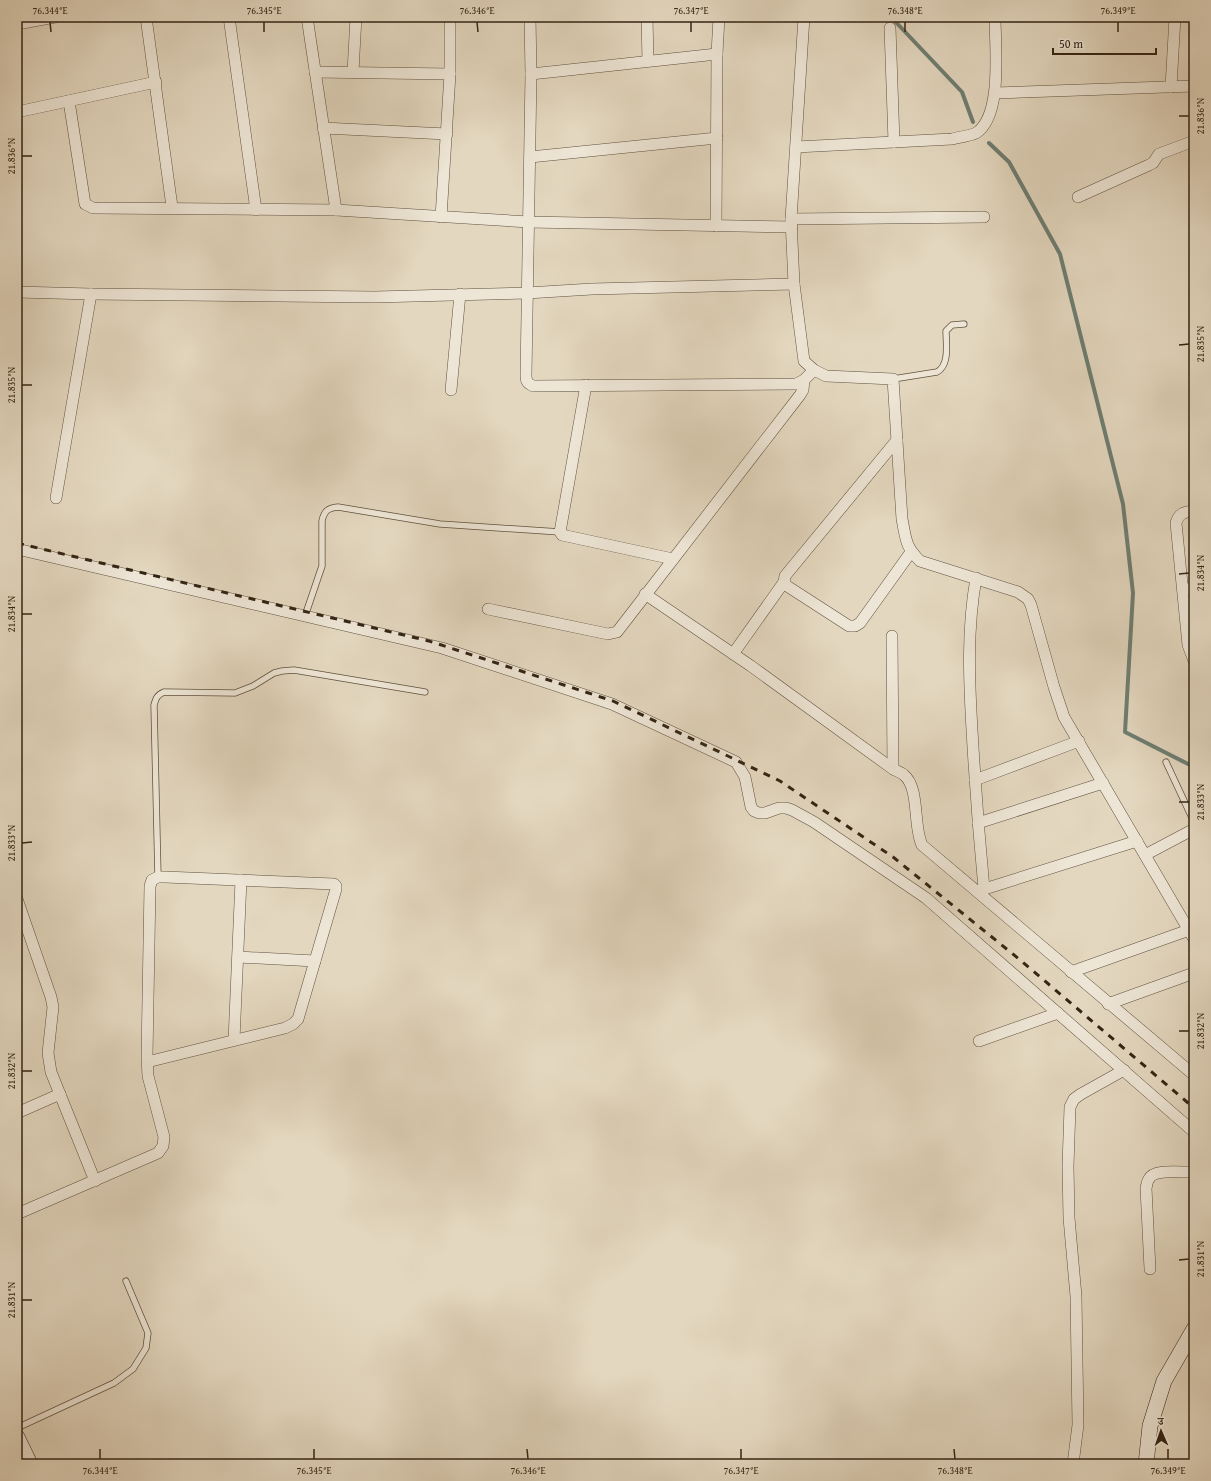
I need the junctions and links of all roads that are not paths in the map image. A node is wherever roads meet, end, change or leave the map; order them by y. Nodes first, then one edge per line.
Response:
1 (52, 17) edge
2 (146, 17) edge
3 (228, 17) edge
4 (307, 17) edge
5 (356, 17) edge
6 (450, 17) edge
7 (530, 17) edge
8 (647, 17) edge
9 (719, 17) edge
10 (804, 17) edge
11 (995, 17) edge
12 (1175, 17) edge
13 (17, 24) edge
14 (890, 28) dead end
15 (717, 54) junction
16 (648, 61) junction
17 (315, 72) junction
18 (353, 72) junction
19 (450, 74) junction
20 (531, 74) junction
21 (156, 82) junction
22 (1194, 86) edge
23 (1171, 87) junction
24 (995, 93) junction
25 (69, 101) junction
26 (17, 112) edge
27 (323, 128) junction
28 (447, 134) junction
29 (717, 138) junction
30 (1194, 141) edge
31 (894, 142) junction
32 (796, 147) junction
33 (530, 157) junction
34 (1078, 197) dead end
35 (172, 208) junction
36 (256, 210) junction
37 (336, 210) junction
38 (442, 217) junction
39 (984, 217) dead end
40 (530, 222) junction
41 (792, 223) junction
42 (716, 226) junction
43 (794, 284) junction
44 (17, 292) edge
45 (527, 293) junction
46 (91, 294) junction
47 (460, 294) junction
48 (964, 324) dead end
49 (814, 370) junction
50 (804, 380) junction
51 (893, 380) junction
52 (586, 385) junction
53 (451, 390) dead end
54 (897, 440) junction
55 (56, 498) dead end
56 (1194, 510) edge
57 (560, 532) junction
58 (17, 549) edge
59 (911, 552) junction
60 (673, 559) junction
61 (976, 578) junction
62 (784, 582) junction
63 (1194, 588) edge
64 (1183, 590) junction
65 (645, 594) junction
66 (488, 609) dead end
67 (305, 616) junction
68 (892, 636) dead end
69 (733, 654) junction
70 (1194, 661) edge
71 (425, 692) dead end
72 (1079, 741) junction
73 (1166, 762) dead end
74 (893, 769) junction
75 (975, 780) junction
76 (1103, 782) junction
77 (1194, 822) edge
78 (978, 823) junction
79 (1194, 829) edge
80 (1137, 841) junction
81 (1145, 854) junction
82 (158, 877) junction
83 (241, 880) junction
84 (980, 890) junction
85 (17, 899) edge
86 (1191, 935) edge
87 (238, 957) junction
88 (315, 961) junction
89 (1071, 972) junction
90 (1194, 973) edge
91 (1108, 1004) junction
92 (1058, 1013) junction
93 (234, 1040) junction
94 (979, 1041) dead end
95 (147, 1062) junction
96 (1124, 1070) junction
97 (1194, 1075) edge
98 (60, 1094) junction
99 (17, 1113) edge
100 (1194, 1132) edge
101 (1194, 1172) edge
102 (95, 1180) junction
103 (17, 1214) edge
104 (1150, 1269) dead end
105 (126, 1281) dead end
106 (1194, 1329) edge
107 (17, 1428) edge
108 (17, 1437) edge
109 (30, 1464) edge
110 (1073, 1464) edge
111 (1146, 1464) edge

1 - 13 street
2 - 21 street
3 - 36 street
4 - 17 street
5 - 18 street
6 - 19 street
7 - 20 street
8 - 16 street
9 - 15 street
10 - 32 street
11 - 24 street
12 - 23 street
14 - 31 street
15 - 16 street
15 - 29 street
16 - 20 street
17 - 18 street
17 - 27 street
18 - 19 street
19 - 28 street
20 - 33 street
21 - 25 street
21 - 35 street
22 - 23 street
23 - 24 street
24 - 31 street
25 - 26 street
25 - 35 street
27 - 28 street
27 - 37 street
28 - 38 street
29 - 33 street
29 - 42 street
30 - 34 street
31 - 32 street
32 - 41 street
33 - 40 street
35 - 36 street
36 - 37 street
37 - 38 street
38 - 40 street
39 - 41 street
40 - 42 street
40 - 45 street
41 - 42 street
41 - 43 street
43 - 45 street
43 - 49 street
44 - 46 street
45 - 47 street
45 - 52 street
46 - 47 street
46 - 55 street
47 - 53 street
48 - 51 lane
49 - 50 street
49 - 51 street
50 - 52 street
50 - 60 street
51 - 54 street
52 - 57 street
54 - 59 street
54 - 62 street
56 - 64 street
57 - 60 street
57 - 67 lane
58 - 67 street
59 - 61 street
59 - 62 street
60 - 65 street
61 - 72 street
61 - 75 street
62 - 69 street
63 - 64 street
64 - 70 street
65 - 66 street
65 - 69 street
67 - 92 street
68 - 74 street
69 - 74 street
71 - 82 lane
72 - 75 street
72 - 76 street
73 - 77 lane
74 - 84 street
75 - 78 street
76 - 78 street
76 - 80 street
78 - 84 street
79 - 81 street
80 - 81 street
80 - 84 street
81 - 86 street
82 - 83 street
82 - 95 street
83 - 87 street
83 - 88 street
84 - 89 street
85 - 98 street
86 - 89 street
87 - 88 street
87 - 93 street
88 - 93 street
89 - 91 street
90 - 91 street
91 - 97 street
92 - 94 street
92 - 96 street
93 - 95 street
95 - 102 street
96 - 100 street
96 - 110 street
98 - 99 street
98 - 102 street
101 - 104 street
102 - 103 street
105 - 107 lane
106 - 111 main road
108 - 109 main road

